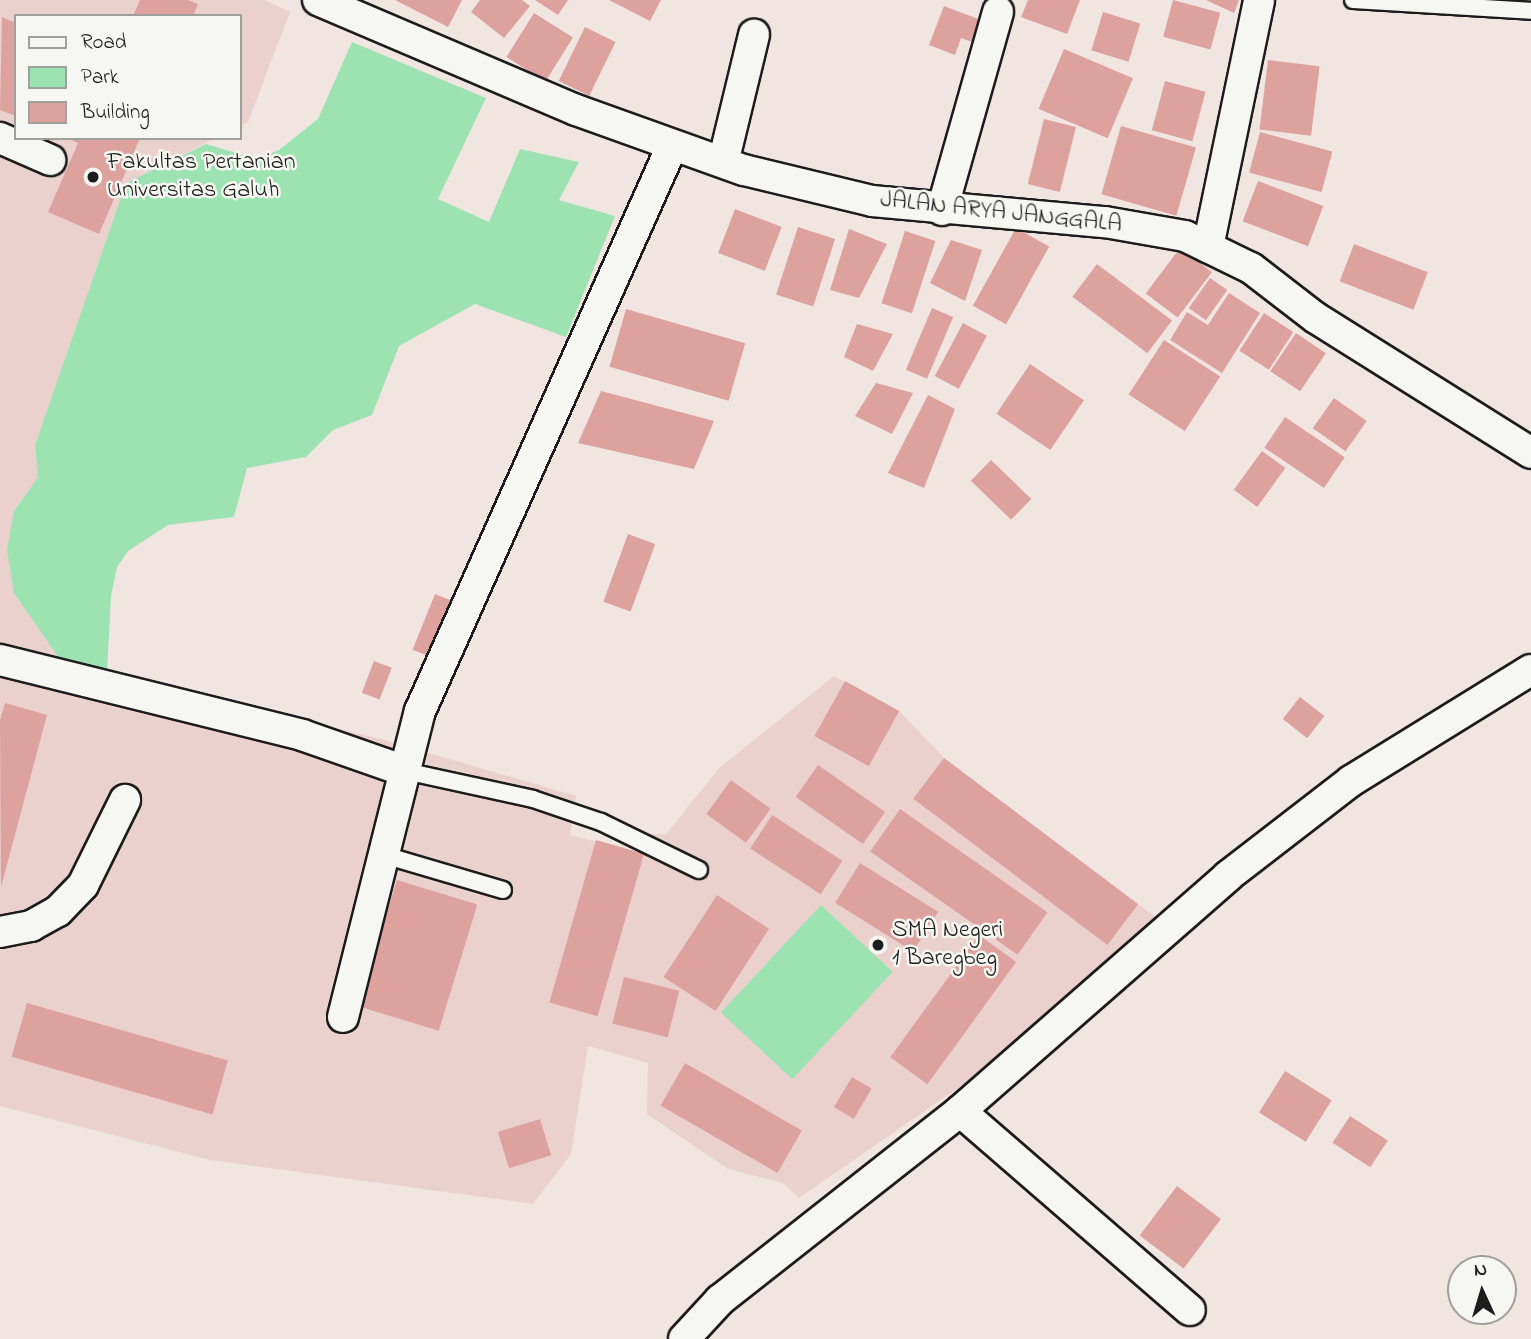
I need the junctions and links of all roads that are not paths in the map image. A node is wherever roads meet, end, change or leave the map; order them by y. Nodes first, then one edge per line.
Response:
1 (318, 0) edge
2 (1259, 0) edge
3 (1353, 0) edge
4 (1531, 10) edge
5 (998, 12) dead end
6 (754, 35) dead end
7 (0, 138) edge
8 (672, 146) junction
9 (724, 159) junction
10 (50, 160) dead end
11 (942, 209) junction
12 (1208, 247) junction
13 (1531, 453) edge
14 (0, 660) edge
15 (1531, 670) edge
16 (405, 771) junction
17 (125, 800) dead end
18 (384, 855) junction
19 (699, 870) dead end
20 (503, 890) dead end
21 (0, 932) edge
22 (343, 1017) dead end
23 (960, 1111) junction
24 (1190, 1310) dead end
25 (702, 1319) edge

1 - 8 street, JALAN ARYA JANGGALA
2 - 12 street
3 - 4 lane
5 - 11 street
6 - 9 street
7 - 10 street
8 - 9 street, JALAN ARYA JANGGALA
8 - 16 street
9 - 11 street, JALAN ARYA JANGGALA
11 - 12 street, JALAN ARYA JANGGALA
12 - 13 street, JALAN ARYA JANGGALA
14 - 16 street
15 - 23 street
16 - 18 street
16 - 19 lane
17 - 21 street
18 - 20 lane
18 - 22 street
23 - 24 street
23 - 25 street

